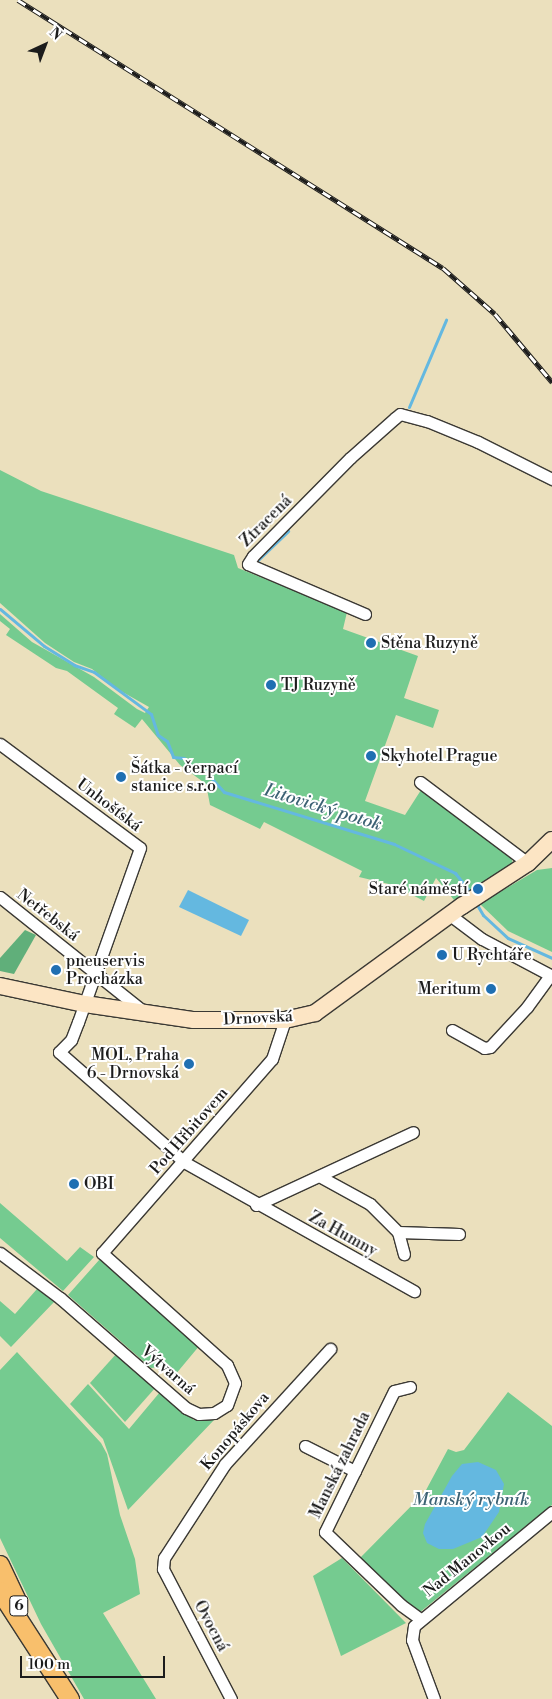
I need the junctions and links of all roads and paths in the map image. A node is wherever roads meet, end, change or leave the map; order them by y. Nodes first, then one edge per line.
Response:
1 (552, 479) edge
2 (365, 614) dead end
3 (0, 744) edge
4 (420, 782) dead end
5 (552, 840) edge
6 (528, 863) junction
7 (0, 897) edge
8 (456, 910) junction
9 (96, 973) junction
10 (551, 975) edge
11 (0, 988) edge
12 (85, 1004) junction
13 (146, 1014) junction
14 (284, 1020) junction
15 (452, 1030) dead end
16 (413, 1132) dead end
17 (184, 1162) junction
18 (319, 1176) junction
19 (256, 1205) junction
20 (398, 1232) junction
21 (459, 1234) dead end
22 (0, 1252) edge
23 (102, 1253) joint
24 (404, 1254) dead end
25 (414, 1291) dead end
26 (330, 1349) dead end
27 (410, 1387) dead end
28 (305, 1446) dead end
29 (355, 1471) junction
30 (552, 1512) edge
31 (0, 1565) edge
32 (163, 1569) joint
33 (0, 1591) edge
34 (420, 1619) junction
35 (35, 1643) junction
36 (70, 1699) edge
37 (231, 1699) edge
38 (434, 1699) edge

1 - 2 street, Ztracená
3 - 9 street, Unhošťská
4 - 6 street
5 - 6 main road, Drnovská
6 - 8 main road, Drnovská
7 - 9 street, Netřebská
8 - 10 street
8 - 14 main road, Drnovská
9 - 12 street
9 - 13 street, Netřebská
10 - 15 street
11 - 12 main road, Drnovská
12 - 13 main road, Drnovská
12 - 17 street, Za Humny
13 - 14 main road, Drnovská
14 - 17 street, Pod Hřbitovem
16 - 18 street
17 - 19 street, Za Humny
17 - 23 street, Pod Hřbitovem
18 - 19 street
18 - 20 street
19 - 25 street, Za Humny
20 - 21 street
20 - 24 street
22 - 23 street, Výtvarná
26 - 32 street, Konopáskova
27 - 29 street, Manská zahrada
28 - 29 street
29 - 34 street, Manská zahrada
30 - 34 street, Nad Manovkou
31 - 35 main road, 6
32 - 37 street, Ovocná
33 - 35 main road, 6
34 - 38 street, Nad Manovkou
35 - 36 main road, 6

